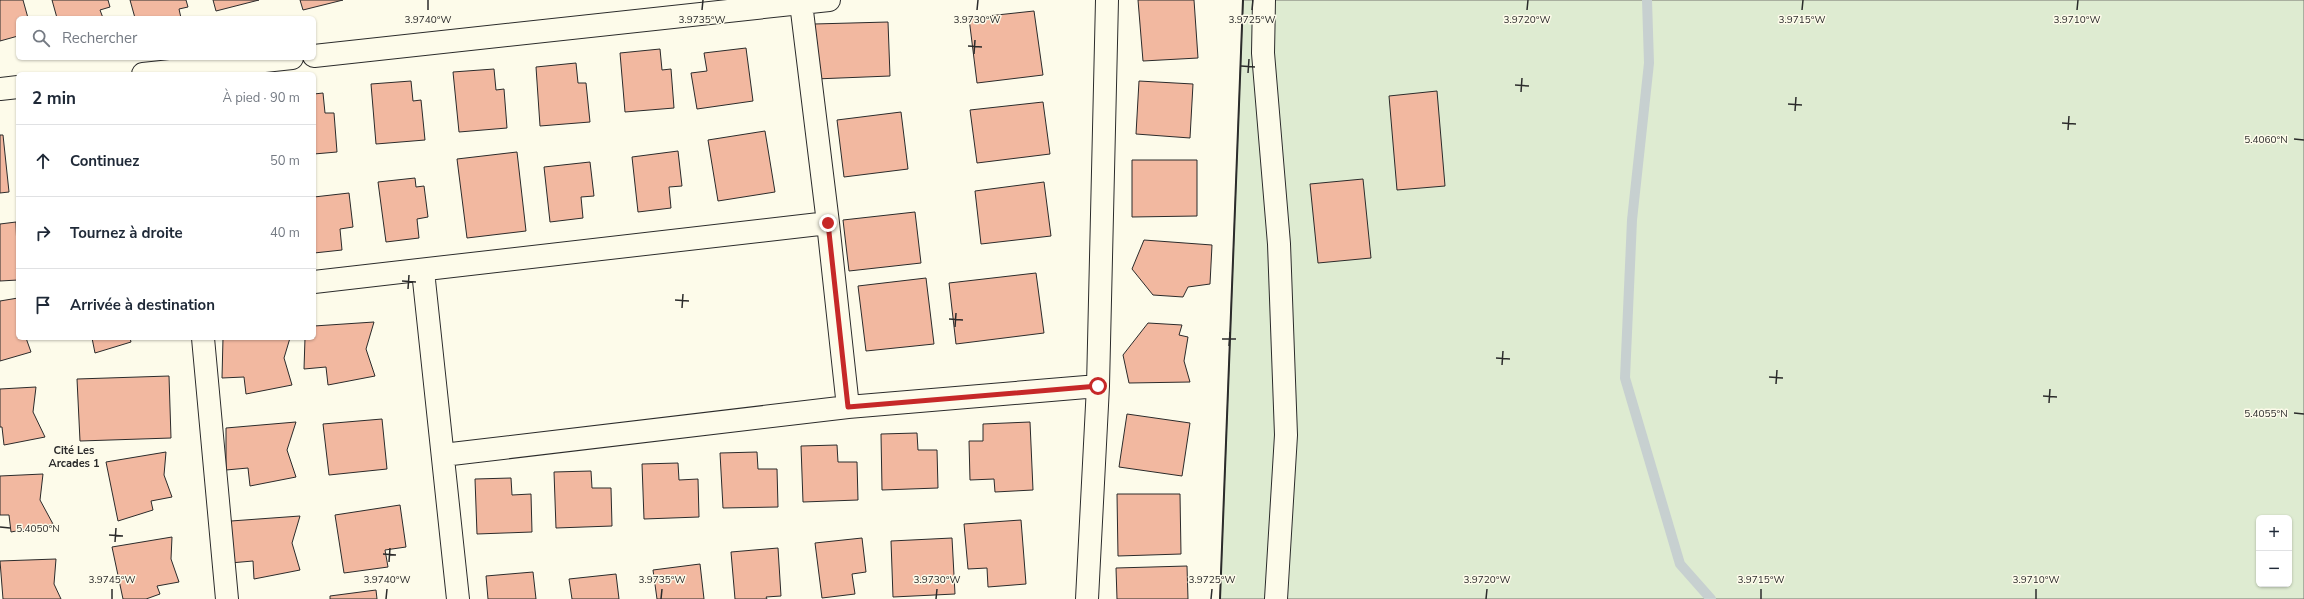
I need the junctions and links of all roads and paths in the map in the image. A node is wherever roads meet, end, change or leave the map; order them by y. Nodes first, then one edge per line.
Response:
1 (829, 0) edge
2 (1107, 0) edge
3 (1264, 0) edge
4 (801, 3) junction
5 (316, 56) edge
6 (275, 60) edge
7 (173, 72) edge
8 (16, 87) edge
9 (0, 88) edge
10 (828, 223) junction
11 (422, 270) junction
12 (316, 282) edge
13 (203, 340) edge
14 (1098, 386) junction
15 (848, 407) junction
16 (443, 455) junction
17 (227, 599) edge
18 (458, 599) edge
19 (1087, 599) edge
20 (1276, 599) edge

1 - 4 street
2 - 14 street
3 - 20 street
4 - 5 street
4 - 10 street
6 - 7 street
8 - 9 street
10 - 11 street
10 - 15 street
11 - 12 street
11 - 16 street
13 - 17 street
14 - 15 street
14 - 19 street
15 - 16 street
16 - 18 street

